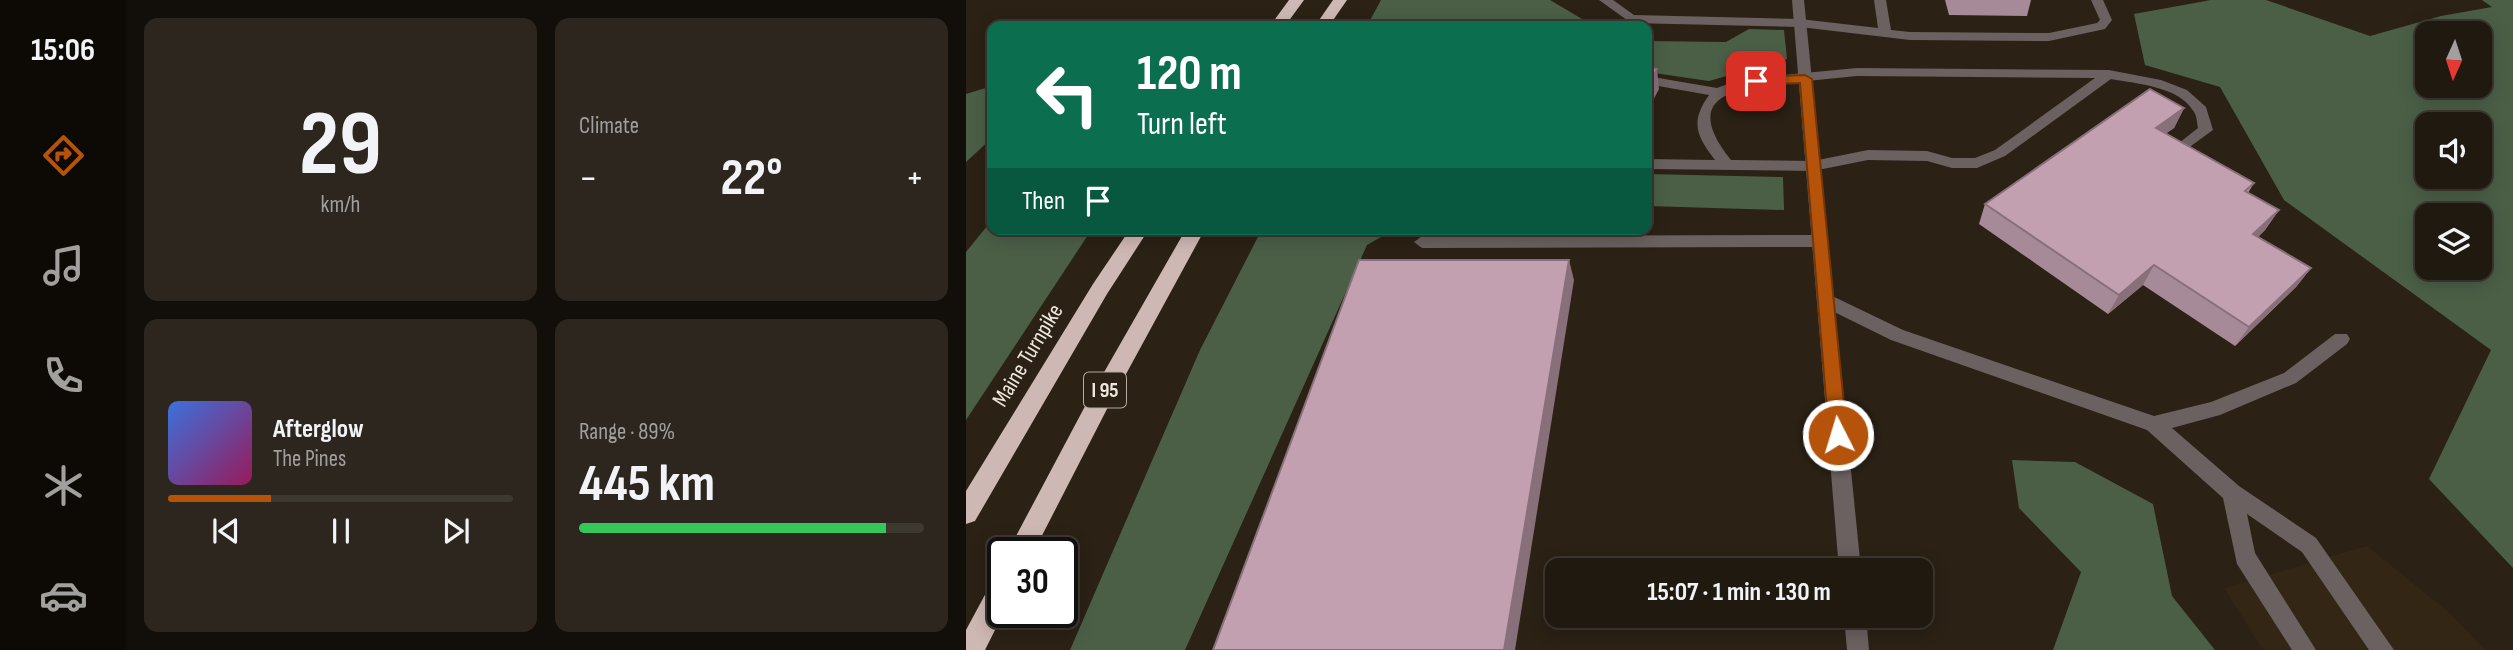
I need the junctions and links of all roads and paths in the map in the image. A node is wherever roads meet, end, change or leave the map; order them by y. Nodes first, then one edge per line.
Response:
1 (1297, 0) edge
2 (1339, 0) edge
3 (1605, 0) edge
4 (1798, 0) edge
5 (1880, 0) edge
6 (2097, 0) edge
7 (1281, 21) edge
8 (1325, 21) edge
9 (1800, 23) junction
10 (1885, 33) junction
11 (2109, 74) junction
12 (1805, 79) junction
13 (1652, 81) edge
14 (1718, 92) junction
15 (2186, 143) edge
16 (1652, 164) edge
17 (1727, 165) junction
18 (1813, 166) junction
19 (1136, 235) edge
20 (1193, 235) edge
21 (1820, 241) junction
22 (1422, 242) dead end
23 (1826, 300) junction
24 (2341, 339) dead end
25 (2154, 424) junction
26 (2232, 493) junction
27 (966, 513) edge
28 (1028, 537) edge
29 (1849, 558) edge
30 (987, 618) edge
31 (1856, 628) edge
32 (970, 650) edge
33 (1858, 650) edge
34 (2305, 650) edge
35 (2383, 650) edge

1 - 7 highway
2 - 8 highway
3 - 9 street
4 - 9 street
5 - 10 street
6 - 10 street
9 - 10 street
9 - 12 street
11 - 12 street
11 - 15 street
11 - 18 street
12 - 14 street
12 - 18 street
13 - 14 street
14 - 17 street
16 - 17 street
17 - 18 street
18 - 21 street
19 - 27 highway, Maine Turnpike / I 95
20 - 28 highway, I 95
21 - 22 street
21 - 23 street
23 - 25 street
23 - 29 street
24 - 25 street
25 - 26 street
26 - 34 street
26 - 35 street
30 - 32 highway
31 - 33 street

